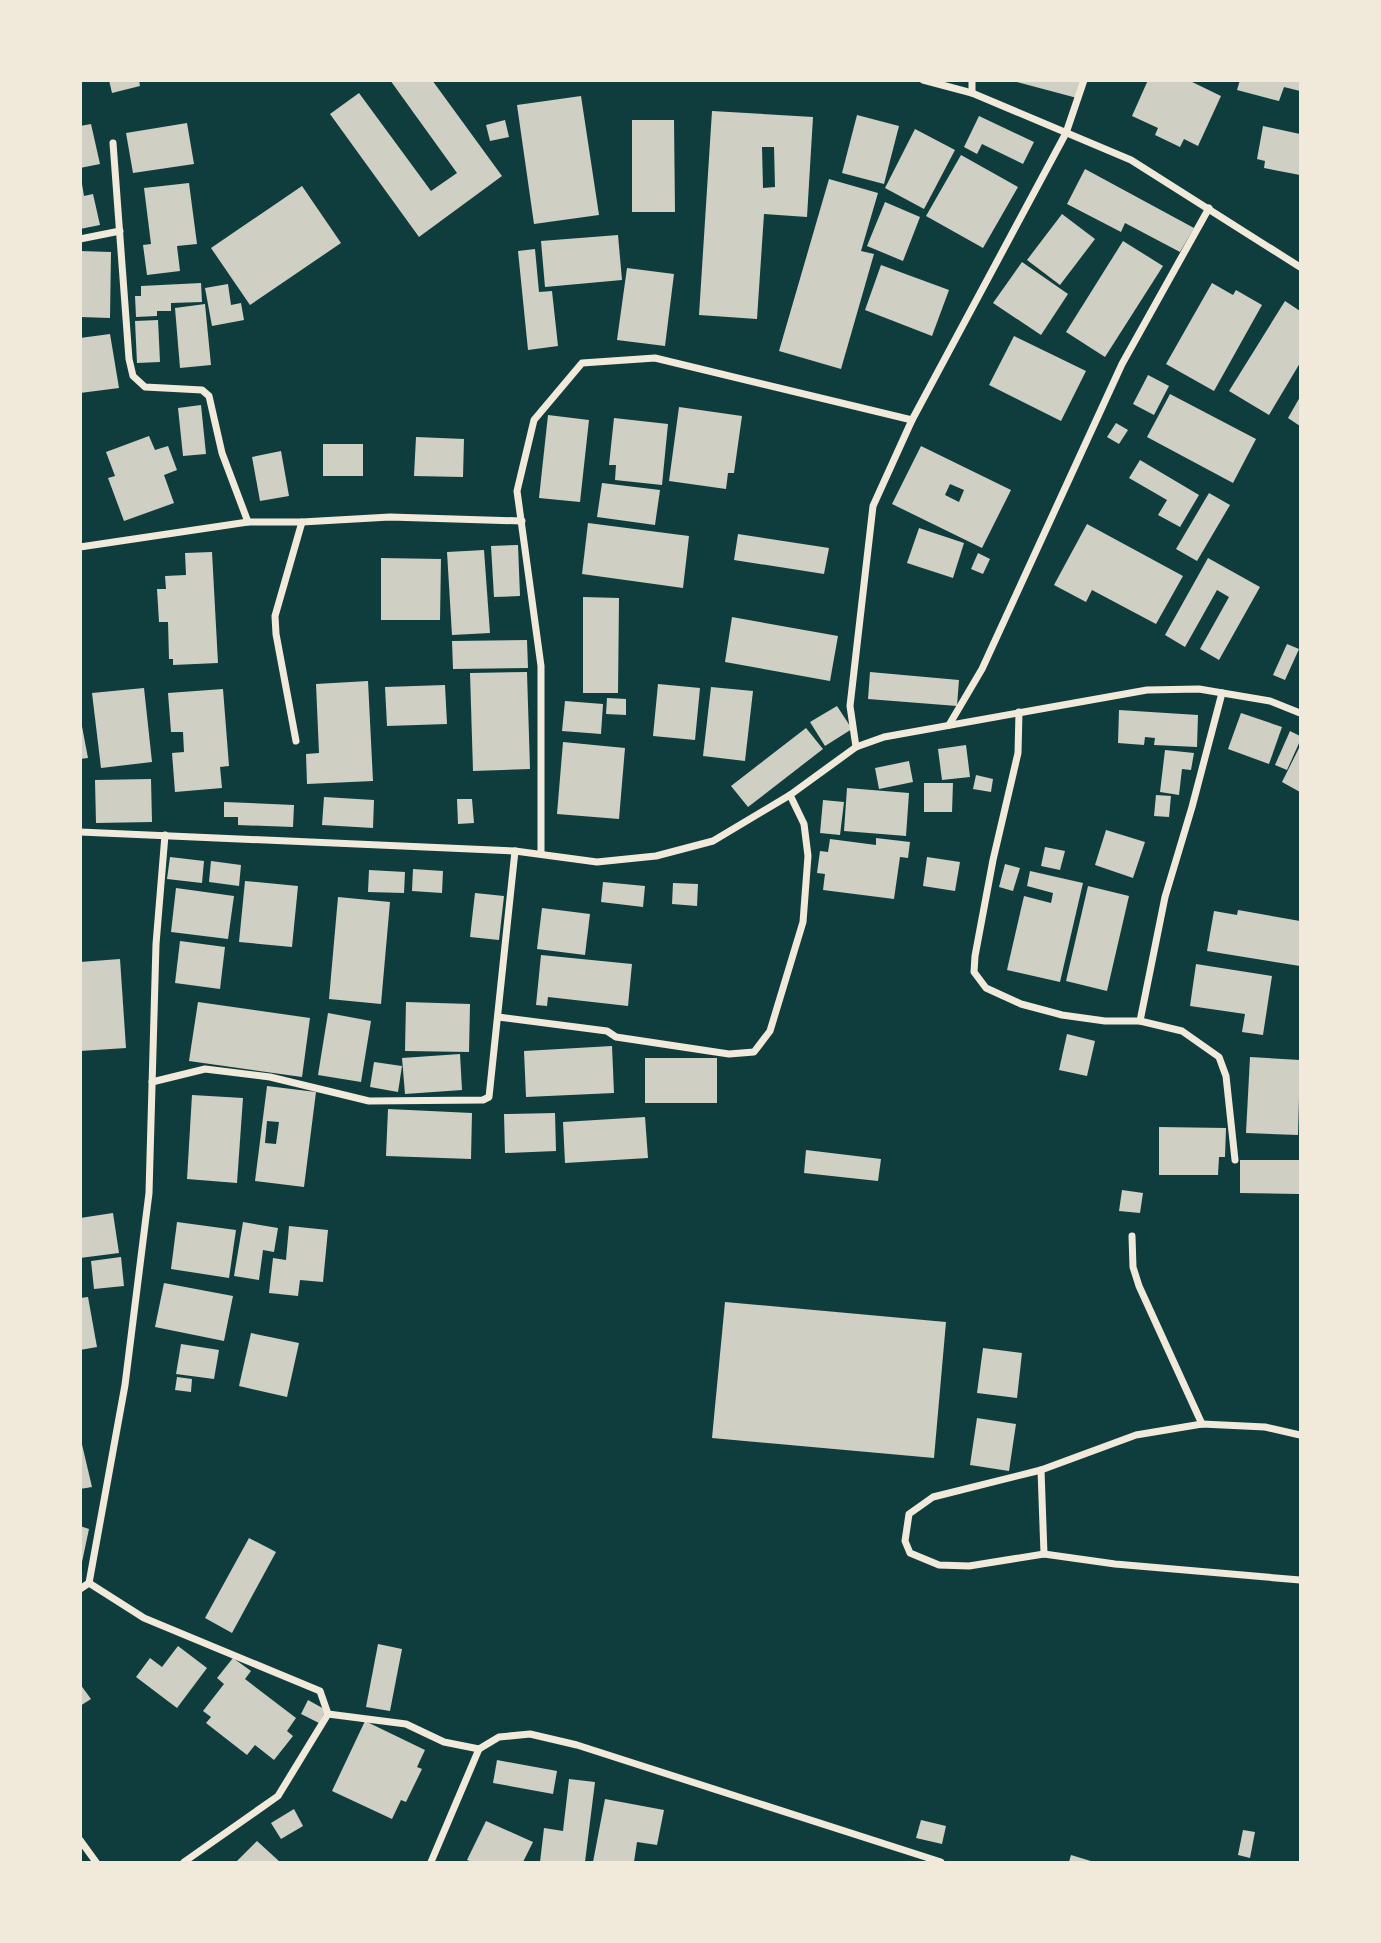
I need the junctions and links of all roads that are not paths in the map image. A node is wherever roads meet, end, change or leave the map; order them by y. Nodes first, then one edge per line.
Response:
1 (923, 80) edge
2 (972, 80) edge
3 (1084, 80) edge
4 (972, 93) junction
5 (1066, 133) junction
6 (113, 143) dead end
7 (1209, 208) junction
8 (120, 231) junction
9 (80, 239) edge
10 (1300, 267) edge
11 (912, 420) junction
12 (522, 521) junction
13 (248, 522) junction
14 (302, 522) junction
15 (80, 547) edge
16 (1222, 693) junction
17 (1019, 712) junction
18 (1300, 713) edge
19 (949, 725) junction
20 (296, 741) dead end
21 (856, 747) junction
22 (790, 795) junction
23 (80, 832) edge
24 (165, 835) junction
25 (515, 851) junction
26 (541, 854) junction
27 (498, 1017) junction
28 (1140, 1021) junction
29 (152, 1082) junction
30 (1235, 1160) dead end
31 (1132, 1236) dead end
32 (1202, 1424) junction
33 (1300, 1435) edge
34 (1041, 1470) junction
35 (1044, 1554) junction
36 (1300, 1580) edge
37 (89, 1583) junction
38 (80, 1589) edge
39 (328, 1714) junction
40 (479, 1749) junction
41 (80, 1840) edge
42 (96, 1863) edge
43 (184, 1863) edge
44 (431, 1863) edge
45 (941, 1863) edge

1 - 4 street
2 - 4 street
3 - 5 street
4 - 5 street
5 - 7 street
5 - 11 street
6 - 8 street
7 - 10 street
7 - 19 street
8 - 9 street
8 - 13 street
11 - 12 street
11 - 21 street
12 - 14 street
12 - 26 street
13 - 14 street
13 - 15 street
14 - 20 street
16 - 17 street
16 - 18 street
16 - 28 street
17 - 19 street
17 - 28 street
19 - 21 street
21 - 22 street
22 - 26 street
22 - 27 street
23 - 24 street
24 - 25 street
24 - 29 street
25 - 26 street
25 - 27 street
27 - 29 street
28 - 30 street
29 - 37 street
31 - 32 street
32 - 33 street
32 - 34 street
34 - 35 street
34 - 35 street
35 - 36 street
37 - 38 street
37 - 39 street
39 - 40 street
39 - 43 street
40 - 44 street
40 - 45 street
41 - 42 street

